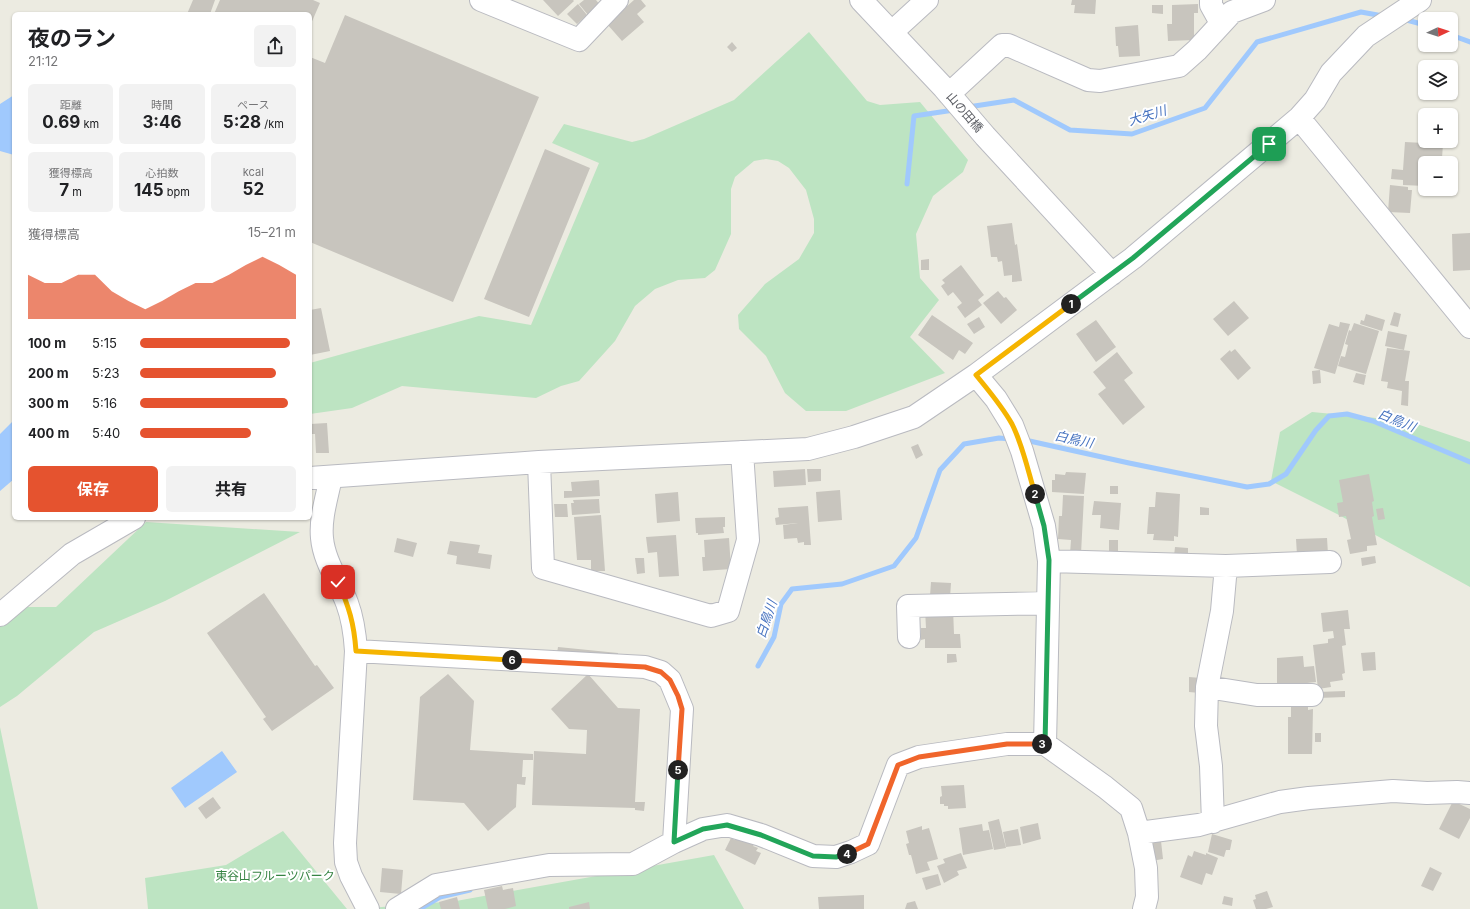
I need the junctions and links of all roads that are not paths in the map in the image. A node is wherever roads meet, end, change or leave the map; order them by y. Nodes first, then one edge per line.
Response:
1 (482, 0) edge
2 (617, 0) edge
3 (861, 0) edge
4 (927, 0) edge
5 (1211, 0) edge
6 (1264, 0) edge
7 (1418, 1) edge
8 (1221, 23) junction
9 (892, 32) junction
10 (946, 91) junction
11 (1299, 118) junction
12 (1112, 274) junction
13 (1470, 327) edge
14 (976, 375) junction
15 (742, 452) junction
16 (539, 462) junction
17 (331, 477) junction
18 (312, 478) edge
19 (131, 520) edge
20 (1049, 560) junction
21 (1330, 562) dead end
22 (1226, 566) junction
23 (1048, 603) junction
24 (0, 615) edge
25 (909, 637) dead end
26 (356, 651) junction
27 (1207, 687) junction
28 (1312, 695) dead end
29 (1045, 744) junction
30 (1470, 793) edge
31 (1213, 822) junction
32 (1139, 833) junction
33 (674, 842) junction
34 (368, 909) edge
35 (397, 909) edge
36 (1144, 909) edge

1 - 2 street
3 - 9 street, 山の田橋
4 - 9 street
5 - 8 street
6 - 8 street
7 - 11 street
8 - 10 street
9 - 10 street, 山の田橋
10 - 12 street, 山の田橋
11 - 12 street
11 - 13 street
12 - 14 street
14 - 15 street
14 - 20 street
15 - 16 street
15 - 16 street
16 - 17 street
17 - 18 street
17 - 26 street
19 - 24 street
20 - 22 street
20 - 23 street
21 - 22 street
22 - 27 street
23 - 25 street
23 - 29 street
26 - 33 street
26 - 34 street
27 - 28 street
27 - 31 street
29 - 32 street
29 - 33 street
30 - 31 street
31 - 32 street
32 - 36 street
33 - 35 street

